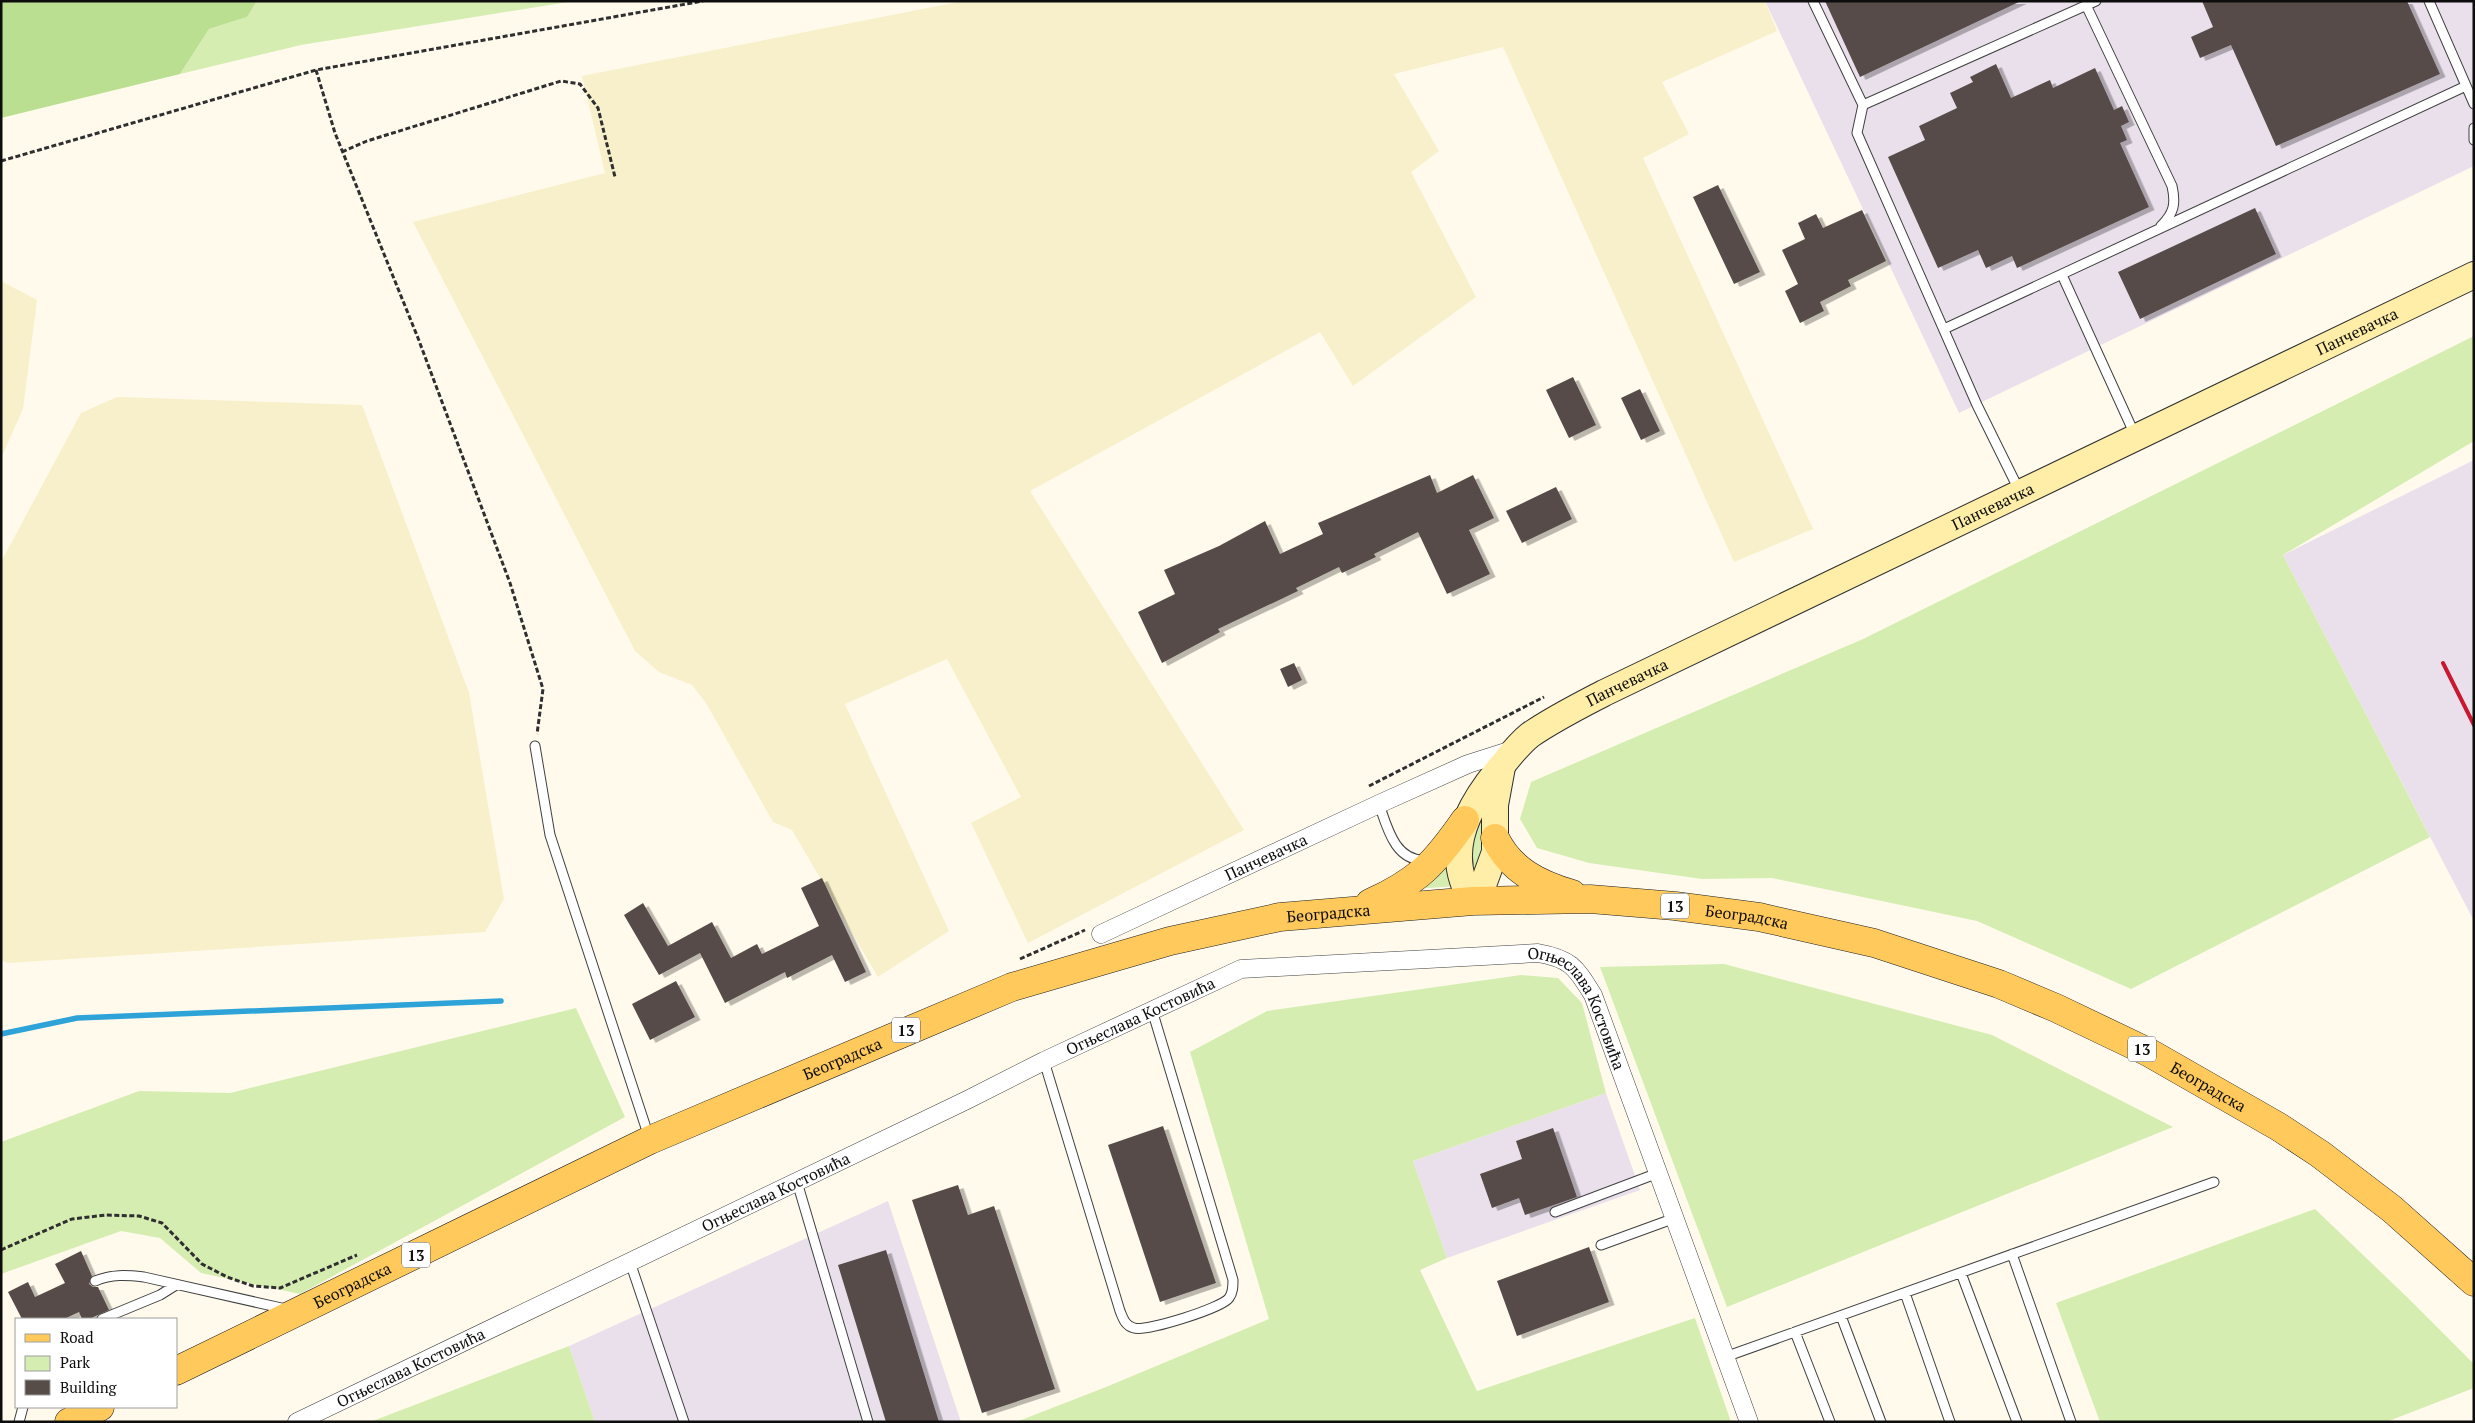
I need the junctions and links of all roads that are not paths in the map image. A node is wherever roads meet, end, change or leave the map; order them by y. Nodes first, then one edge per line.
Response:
1 (1813, 1) edge
2 (2096, 1) edge
3 (2429, 1) edge
4 (2086, 6) junction
5 (2466, 86) junction
6 (2474, 104) edge
7 (1863, 105) junction
8 (2474, 128) edge
9 (2474, 140) edge
10 (2157, 230) junction
11 (2062, 275) junction
12 (2474, 275) edge
13 (1944, 329) junction
14 (2136, 437) junction
15 (2020, 492) junction
16 (535, 746) road end
17 (1509, 756) junction
18 (1379, 804) junction
19 (1466, 820) junction
20 (1496, 838) junction
21 (1436, 859) junction
22 (1590, 899) junction
23 (1473, 901) junction
24 (1358, 909) junction
25 (1096, 930) road end
26 (1151, 1010) junction
27 (1044, 1061) junction
28 (650, 1140) junction
29 (1658, 1173) junction
30 (797, 1182) junction
31 (2214, 1182) dead end
32 (1555, 1212) dead end
33 (1675, 1218) junction
34 (1601, 1245) dead end
35 (2012, 1254) junction
36 (630, 1262) junction
37 (1961, 1273) junction
38 (95, 1281) dead end
39 (2474, 1282) edge
40 (176, 1285) junction
41 (1905, 1293) junction
42 (298, 1313) junction
43 (1841, 1316) junction
44 (104, 1318) edge
45 (1795, 1332) junction
46 (1726, 1357) junction
47 (178, 1370) edge
48 (23, 1408) edge
49 (98, 1408) edge
50 (19, 1422) edge
51 (69, 1422) edge
52 (297, 1422) edge
53 (684, 1422) edge
54 (868, 1422) edge
55 (1749, 1422) edge
56 (1830, 1422) edge
57 (1881, 1422) edge
58 (1950, 1422) edge
59 (2017, 1422) edge
60 (2071, 1422) edge

1 - 7 lane
2 - 4 lane
3 - 5 lane
4 - 7 lane
4 - 10 lane
5 - 6 lane
5 - 10 lane
7 - 13 lane
8 - 9 lane
10 - 11 lane
11 - 13 lane
11 - 14 lane
12 - 14 street, Панчевачка
13 - 15 lane
14 - 15 street, Панчевачка
15 - 17 street, Панчевачка
16 - 28 lane
17 - 18 street, Панчевачка
17 - 19 street
17 - 20 street
18 - 21 lane
18 - 25 street, Панчевачка
19 - 21 main road
19 - 23 street
20 - 22 main road
20 - 23 street
21 - 24 main road
22 - 23 main road, Београдска / 13
22 - 39 main road, Београдска / 13
23 - 24 main road, Београдска / 13
24 - 28 main road, Београдска / 13
26 - 27 street, Огњеслава Костовића
26 - 27 lane
26 - 29 street, Огњеслава Костовића
27 - 30 street, Огњеслава Костовића
28 - 42 main road, Београдска / 13
29 - 32 lane
29 - 33 street, Огњеслава Костовића
30 - 36 street, Огњеслава Костовића
30 - 54 lane
31 - 35 lane
33 - 34 lane
33 - 46 street, Огњеслава Костовића
35 - 37 lane
35 - 60 lane
36 - 52 street, Огњеслава Костовића
36 - 53 lane
37 - 41 lane
37 - 59 lane
38 - 40 lane
40 - 42 lane
40 - 44 lane
41 - 43 lane
41 - 58 lane
42 - 47 main road, Београдска / 13
43 - 45 lane
43 - 57 lane
45 - 46 lane
45 - 56 lane
46 - 55 street, Огњеслава Костовића
48 - 50 lane
49 - 51 main road

